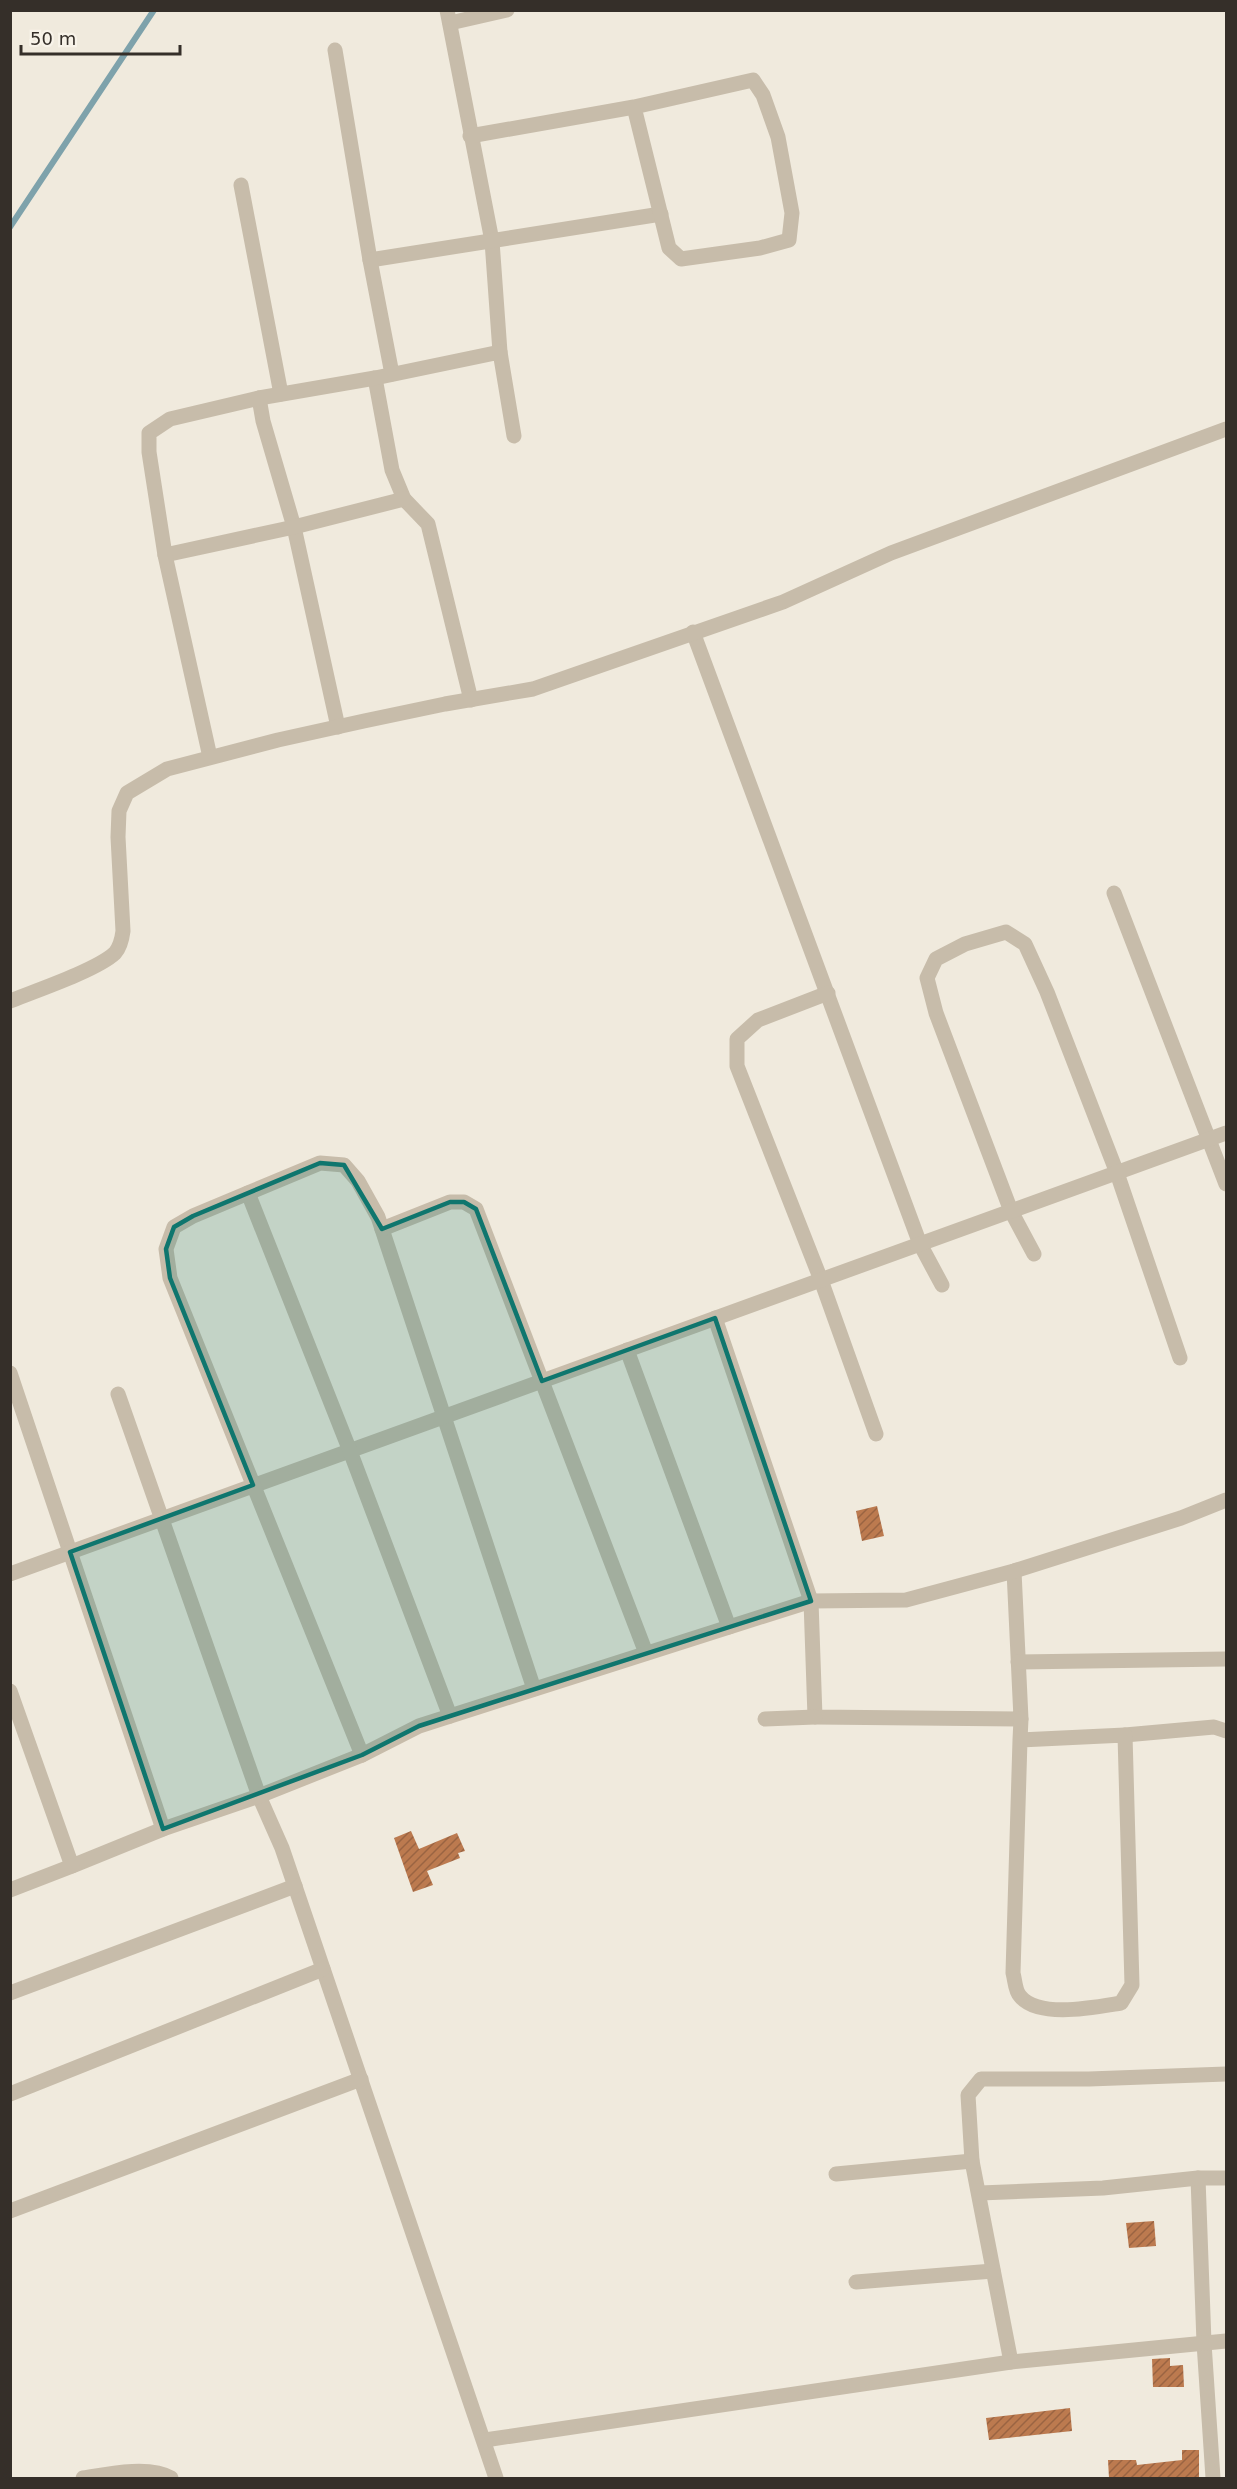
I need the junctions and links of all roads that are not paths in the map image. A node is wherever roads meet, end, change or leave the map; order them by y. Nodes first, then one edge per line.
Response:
1 (507, 10) edge
2 (448, 17) edge
3 (335, 50) dead end
4 (634, 106) junction
5 (470, 136) junction
6 (241, 185) dead end
7 (661, 214) junction
8 (492, 241) junction
9 (370, 260) junction
10 (500, 352) junction
11 (392, 374) junction
12 (375, 378) junction
13 (281, 394) junction
14 (259, 398) junction
15 (1227, 429) edge
16 (514, 436) dead end
17 (404, 499) junction
18 (294, 527) junction
19 (165, 555) junction
20 (693, 632) junction
21 (471, 700) junction
22 (338, 727) junction
23 (210, 757) junction
24 (1114, 893) dead end
25 (828, 993) junction
26 (10, 1001) edge
27 (1227, 1133) edge
28 (1209, 1139) junction
29 (1117, 1173) junction
30 (1227, 1184) edge
31 (248, 1193) junction
32 (1011, 1211) junction
33 (382, 1229) junction
34 (920, 1244) junction
35 (1034, 1254) dead end
36 (820, 1280) junction
37 (942, 1285) dead end
38 (715, 1318) junction
39 (627, 1350) junction
40 (1180, 1358) dead end
41 (10, 1373) edge
42 (542, 1381) junction
43 (118, 1394) dead end
44 (444, 1416) junction
45 (876, 1434) dead end
46 (350, 1450) junction
47 (254, 1485) junction
48 (1227, 1500) edge
49 (162, 1519) junction
50 (70, 1552) junction
51 (1014, 1570) junction
52 (10, 1574) edge
53 (811, 1601) junction
54 (729, 1627) junction
55 (646, 1653) junction
56 (1227, 1659) edge
57 (1018, 1662) junction
58 (534, 1689) junction
59 (10, 1691) edge
60 (450, 1716) junction
61 (815, 1717) junction
62 (765, 1719) dead end
63 (1021, 1719) junction
64 (1227, 1731) edge
65 (1125, 1735) junction
66 (1020, 1740) junction
67 (362, 1755) junction
68 (260, 1796) junction
69 (163, 1829) junction
70 (72, 1866) junction
71 (295, 1886) junction
72 (10, 1890) edge
73 (323, 1969) junction
74 (10, 1993) edge
75 (1227, 2074) edge
76 (361, 2079) junction
77 (10, 2094) edge
78 (972, 2161) junction
79 (836, 2174) dead end
80 (1198, 2178) junction
81 (1227, 2178) edge
82 (980, 2193) junction
83 (10, 2211) edge
84 (993, 2271) junction
85 (856, 2282) dead end
86 (1227, 2341) edge
87 (1204, 2343) junction
88 (1011, 2362) junction
89 (484, 2440) junction
90 (1218, 2477) edge
91 (83, 2478) edge
92 (171, 2478) edge
93 (496, 2478) edge

1 - 2 street
2 - 5 street
3 - 9 street
4 - 5 street
4 - 7 street
4 - 7 street
5 - 8 street
6 - 13 street
7 - 8 street
8 - 9 street
8 - 10 street
9 - 11 street
10 - 11 street
10 - 16 street
11 - 12 street
12 - 13 street
12 - 17 street
13 - 14 street
14 - 18 street
14 - 19 street
15 - 20 street
17 - 18 street
17 - 21 street
18 - 19 street
18 - 22 street
19 - 23 street
20 - 21 street
20 - 25 street
21 - 22 street
22 - 23 street
23 - 26 street
24 - 28 street
25 - 34 street
25 - 36 street
27 - 28 street
28 - 29 street
28 - 30 street
29 - 32 street
29 - 32 street
29 - 40 street
31 - 33 street
31 - 46 street
31 - 47 street
32 - 34 street
32 - 35 street
33 - 42 street
33 - 44 street
34 - 36 street
34 - 37 street
36 - 38 street
36 - 45 street
38 - 39 street
38 - 53 street
39 - 42 street
39 - 54 street
41 - 50 street
42 - 44 street
42 - 55 street
43 - 49 street
44 - 46 street
44 - 58 street
46 - 47 street
46 - 60 street
47 - 49 street
47 - 67 street
48 - 51 street
49 - 50 street
49 - 68 street
50 - 52 street
50 - 69 street
51 - 53 street
51 - 57 street
53 - 54 street
53 - 61 street
54 - 55 street
55 - 58 street
56 - 57 street
57 - 63 street
58 - 60 street
59 - 70 street
60 - 67 street
61 - 62 street
61 - 63 street
63 - 66 street
64 - 65 street
65 - 66 street
65 - 66 street
67 - 68 street
68 - 69 street
68 - 71 street
69 - 70 street
70 - 72 street
71 - 73 street
71 - 74 street
73 - 76 street
73 - 77 street
75 - 78 street
76 - 83 street
76 - 89 street
78 - 79 street
78 - 82 street
80 - 81 street
80 - 82 street
80 - 87 street
82 - 84 street
84 - 85 street
84 - 88 street
86 - 87 street
87 - 88 street
87 - 90 street
88 - 89 street
89 - 93 street
91 - 92 street

